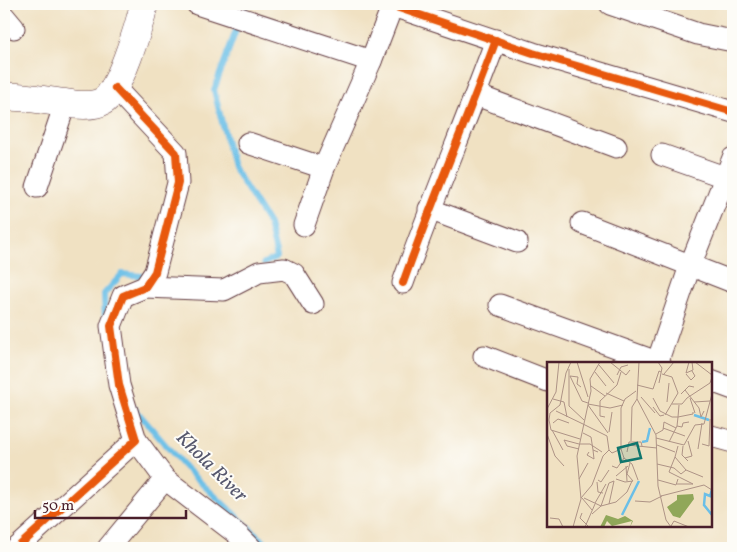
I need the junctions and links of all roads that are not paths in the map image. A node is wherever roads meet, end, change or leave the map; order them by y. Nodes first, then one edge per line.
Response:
1 (144, 4) edge
2 (198, 4) edge
3 (610, 4) edge
4 (393, 5) edge
5 (496, 40) junction
6 (733, 41) edge
7 (371, 61) junction
8 (115, 88) junction
9 (476, 95) junction
10 (4, 97) edge
11 (65, 104) junction
12 (733, 112) edge
13 (248, 143) dead end
14 (616, 147) dead end
15 (662, 155) dead end
16 (324, 168) junction
17 (731, 172) edge
18 (37, 188) dead end
19 (429, 209) junction
20 (582, 223) dead end
21 (304, 225) dead end
22 (517, 242) dead end
23 (690, 266) junction
24 (733, 282) edge
25 (403, 283) dead end
26 (145, 287) junction
27 (313, 304) dead end
28 (500, 305) dead end
29 (484, 356) dead end
30 (655, 362) edge
31 (658, 362) edge
32 (547, 381) edge
33 (712, 381) edge
34 (733, 389) edge
35 (712, 436) edge
36 (136, 440) junction
37 (733, 442) edge
38 (166, 479) junction
39 (17, 548) edge
40 (108, 548) edge
41 (250, 548) edge

1 - 8 main road
2 - 7 street
3 - 6 street
4 - 5 street
4 - 7 street
5 - 9 street
5 - 12 street
7 - 16 street
8 - 11 main road
8 - 26 street
9 - 14 street
9 - 19 street
10 - 11 main road
11 - 18 street
13 - 16 street
15 - 17 street
16 - 21 street
17 - 23 street
19 - 22 street
19 - 25 street
20 - 23 street
23 - 24 street
23 - 31 street
26 - 27 street
26 - 36 street
28 - 30 street
29 - 32 street
33 - 34 street
35 - 37 street
36 - 38 street
36 - 39 street
38 - 40 street
38 - 41 street

